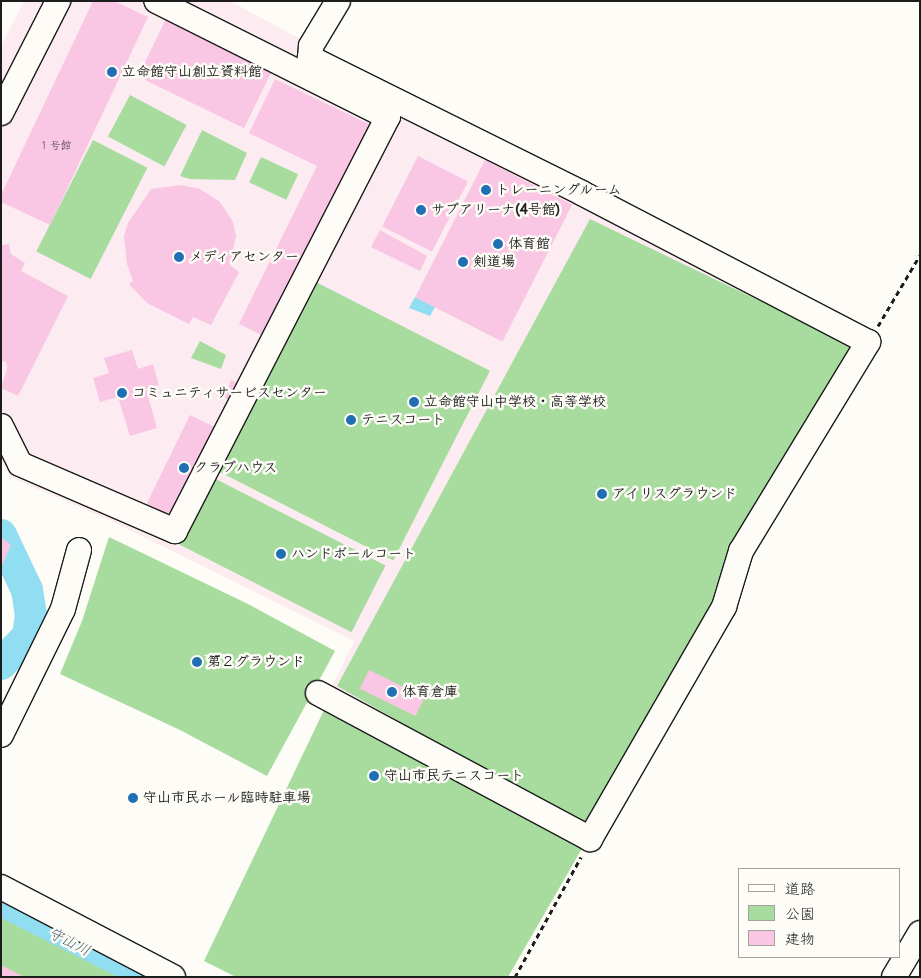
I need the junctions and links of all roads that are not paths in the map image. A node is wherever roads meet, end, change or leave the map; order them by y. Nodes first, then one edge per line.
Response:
1 (58, 1) edge
2 (156, 1) edge
3 (338, 1) edge
4 (1, 112) edge
5 (1, 426) edge
6 (79, 550) dead end
7 (318, 693) dead end
8 (1, 735) edge
9 (1, 887) edge
10 (920, 933) edge
11 (173, 977) edge
12 (894, 977) edge

1 - 4 street
2 - 5 street
3 - 7 street
6 - 8 street
9 - 11 street
10 - 12 street

